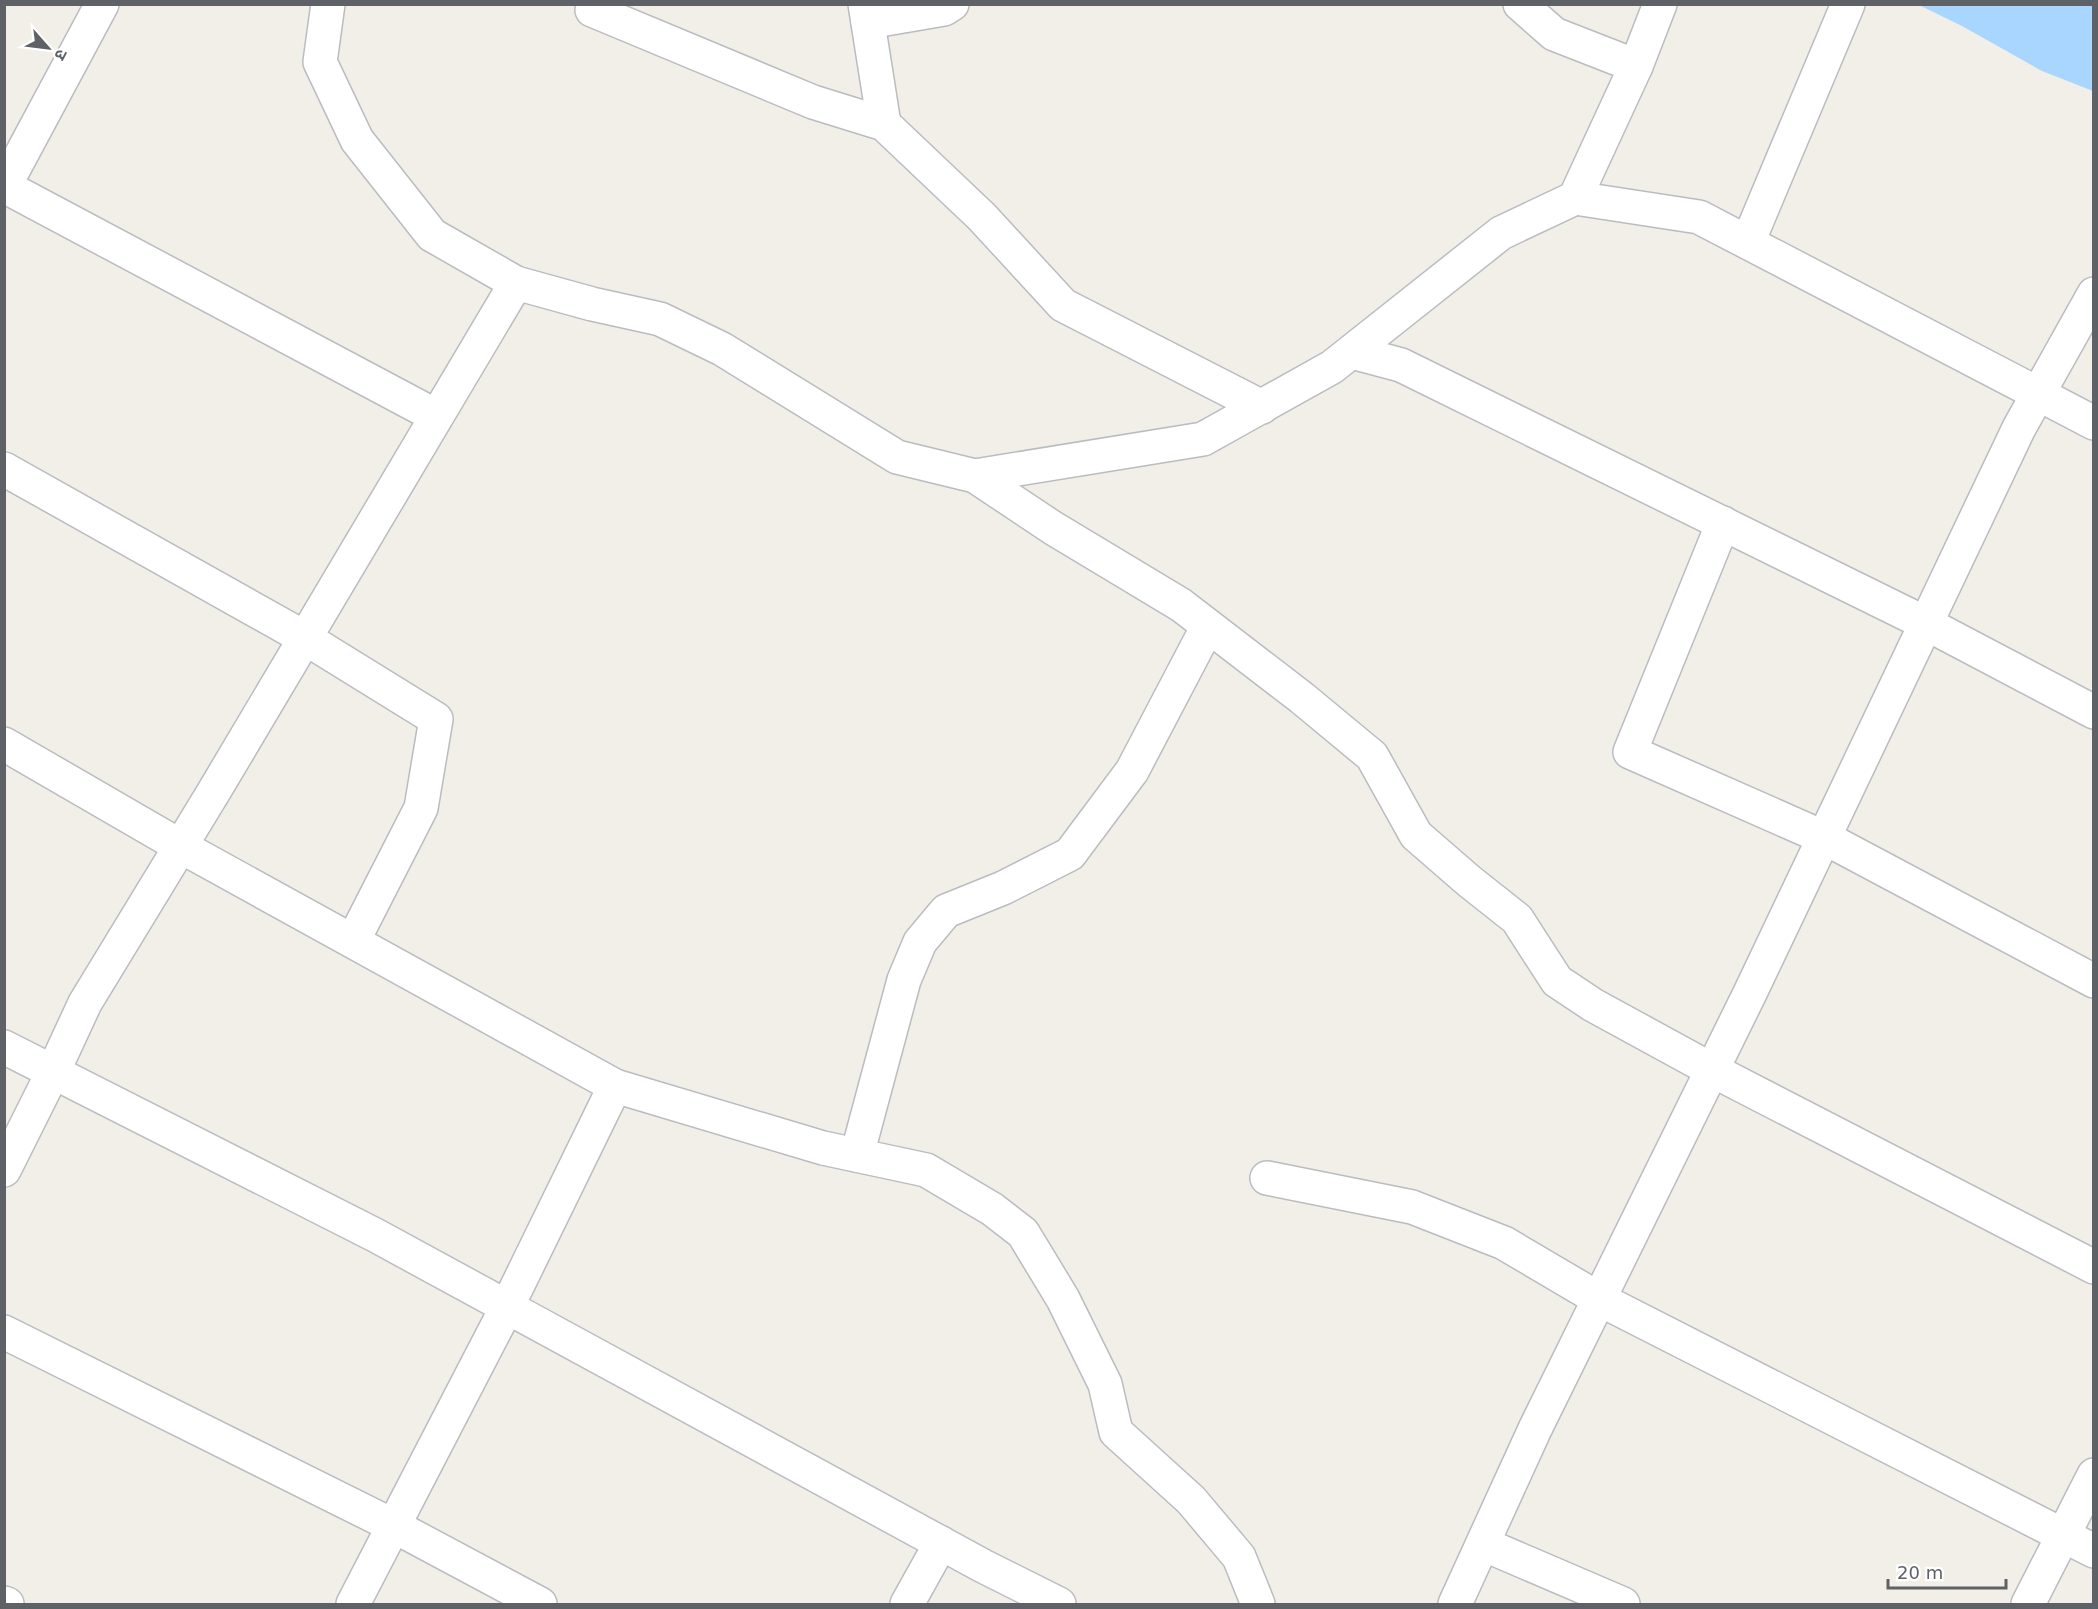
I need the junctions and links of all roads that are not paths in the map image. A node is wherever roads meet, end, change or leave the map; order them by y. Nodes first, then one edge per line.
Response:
1 (102, 4) edge
2 (328, 4) edge
3 (952, 4) edge
4 (1520, 4) edge
5 (1660, 4) edge
6 (1848, 4) edge
7 (592, 10) dead end
8 (866, 13) edge
9 (1636, 66) junction
10 (884, 124) junction
11 (5, 186) edge
12 (1575, 198) junction
13 (1748, 242) junction
14 (516, 283) junction
15 (2094, 294) edge
16 (1352, 352) junction
17 (2038, 393) junction
18 (1262, 406) junction
19 (436, 416) junction
20 (2094, 423) edge
21 (4, 469) edge
22 (975, 476) junction
23 (1723, 523) junction
24 (1927, 624) junction
25 (1208, 626) junction
26 (304, 638) junction
27 (2094, 712) edge
28 (4, 744) edge
29 (1825, 838) junction
30 (180, 846) junction
31 (353, 941) junction
32 (2094, 981) edge
33 (4, 1047) edge
34 (1712, 1070) junction
35 (53, 1072) junction
36 (615, 1086) junction
37 (857, 1155) junction
38 (4, 1170) edge
39 (1267, 1178) dead end
40 (2094, 1267) edge
41 (1599, 1299) junction
42 (507, 1307) junction
43 (4, 1332) edge
44 (2094, 1475) edge
45 (394, 1526) junction
46 (2063, 1535) junction
47 (941, 1543) junction
48 (1483, 1544) junction
49 (2094, 1551) edge
50 (353, 1605) edge
51 (540, 1605) edge
52 (907, 1605) edge
53 (1059, 1605) edge
54 (1258, 1605) edge
55 (1455, 1605) edge
56 (1623, 1605) edge
57 (2028, 1605) edge

1 - 11 street
2 - 14 street
3 - 8 street
4 - 9 street
5 - 9 street
6 - 13 street
7 - 10 street
8 - 10 street
9 - 12 street
10 - 18 street
11 - 19 street
12 - 13 street
12 - 16 street
13 - 17 street
14 - 19 street
14 - 22 street
15 - 17 street
16 - 18 street
16 - 23 street
17 - 20 street
17 - 24 street
18 - 22 street
19 - 26 street
21 - 26 street
22 - 25 street
23 - 24 street
23 - 29 street
24 - 27 street
24 - 29 street
25 - 34 street
25 - 37 street
26 - 30 street
26 - 31 street
28 - 30 street
29 - 32 street
29 - 34 street
30 - 31 street
30 - 35 street
31 - 36 street
33 - 35 street
34 - 40 street
34 - 41 street
35 - 38 street
35 - 42 street
36 - 37 street
36 - 42 street
37 - 54 street
39 - 41 street
41 - 46 street
41 - 48 street
42 - 45 street
42 - 47 street
43 - 45 street
44 - 46 street
45 - 50 street
45 - 51 street
46 - 49 street
46 - 57 street
47 - 52 street
47 - 53 street
48 - 55 street
48 - 56 street

